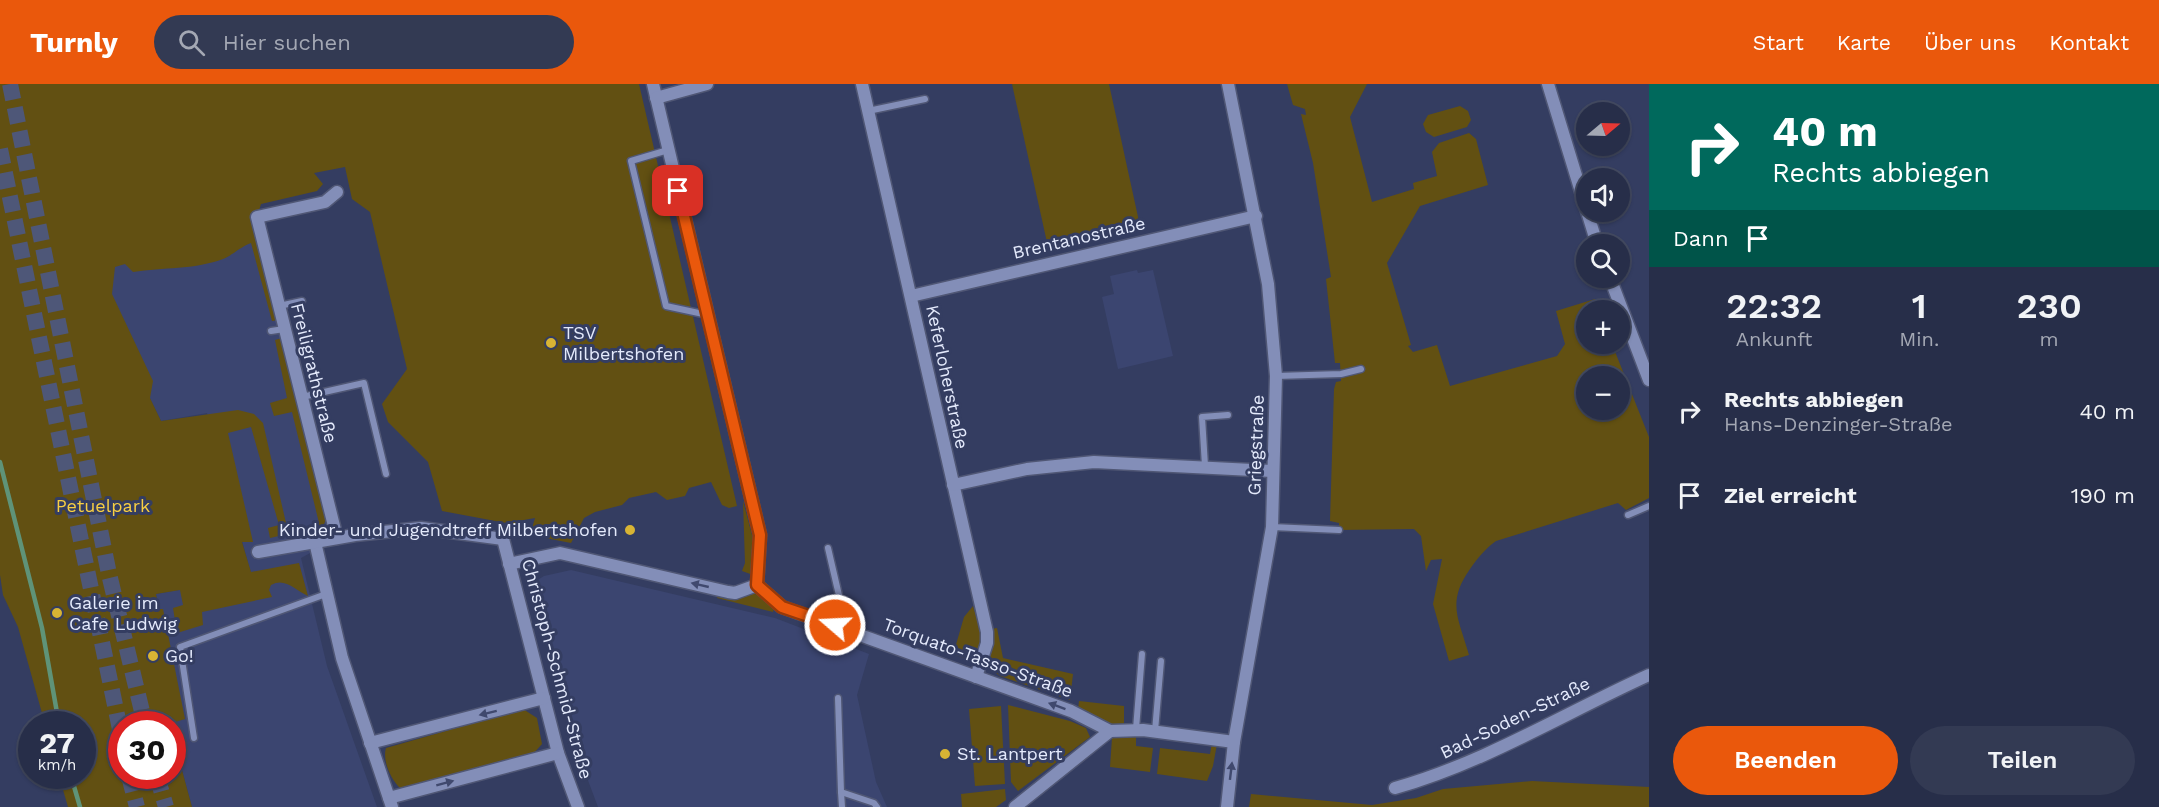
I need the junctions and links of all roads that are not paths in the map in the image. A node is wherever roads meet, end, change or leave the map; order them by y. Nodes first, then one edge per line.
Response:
1 (653, 84) edge
2 (707, 84) edge
3 (862, 84) edge
4 (1228, 84) edge
5 (1548, 84) edge
6 (656, 98) junction
7 (925, 99) dead end
8 (868, 111) junction
9 (669, 149) junction
10 (337, 192) dead end
11 (1256, 216) junction
12 (1594, 234) edge
13 (1614, 288) edge
14 (911, 296) junction
15 (302, 301) dead end
16 (278, 306) junction
17 (708, 315) junction
18 (1361, 369) dead end
19 (1276, 376) junction
20 (1649, 380) edge
21 (302, 398) junction
22 (1228, 415) dead end
23 (1205, 466) junction
24 (1273, 471) junction
25 (386, 474) dead end
26 (953, 485) junction
27 (1649, 506) edge
28 (1628, 515) dead end
29 (1272, 527) junction
30 (1339, 530) dead end
31 (337, 538) junction
32 (315, 542) junction
33 (828, 548) dead end
34 (258, 552) dead end
35 (509, 564) junction
36 (757, 585) junction
37 (326, 594) junction
38 (835, 625) junction
39 (1142, 654) dead end
40 (1161, 661) dead end
41 (1649, 675) edge
42 (976, 677) junction
43 (544, 698) junction
44 (838, 698) dead end
45 (1136, 729) junction
46 (1110, 731) junction
47 (1155, 731) junction
48 (194, 738) dead end
49 (1234, 742) junction
50 (370, 743) junction
51 (558, 753) junction
52 (1395, 788) dead end
53 (841, 792) junction
54 (391, 802) edge
55 (578, 807) edge
56 (842, 807) edge
57 (877, 807) edge
58 (1015, 807) edge
59 (1227, 807) edge

1 - 6 street
2 - 6 street
3 - 8 street, Keferloherstraße
4 - 11 street, Griegstraße
5 - 12 street
6 - 9 street
7 - 8 lane
8 - 14 street, Keferloherstraße
9 - 17 street
9 - 17 lane
10 - 16 street, Freiligrathstraße
11 - 14 street, Brentanostraße
11 - 19 street, Griegstraße
13 - 20 street
14 - 26 street, Keferloherstraße
15 - 16 lane
16 - 21 street, Freiligrathstraße
17 - 36 street
18 - 19 lane
19 - 24 street, Griegstraße
21 - 25 lane
21 - 31 street, Freiligrathstraße
22 - 23 lane
23 - 24 street
23 - 26 street
24 - 29 street, Griegstraße
26 - 42 street, Keferloherstraße
27 - 28 lane
29 - 30 lane
29 - 49 street, Griegstraße
31 - 32 street
31 - 35 street, Christoph-Schmid-Straße
32 - 34 street
32 - 37 street
33 - 38 lane
36 -> 35 street
35 - 43 street, Christoph-Schmid-Straße
36 - 38 street, Torquato-Tasso-Straße
37 - 48 lane
37 - 50 street
38 - 42 street, Torquato-Tasso-Straße
39 - 45 lane
40 - 47 lane
41 - 52 street, Bad-Soden-Straße
46 -> 42 street, Torquato-Tasso-Straße
43 -> 50 street
43 - 51 street, Christoph-Schmid-Straße
44 - 53 lane
45 - 46 street
45 - 47 street
46 - 58 street
47 - 49 street
59 -> 49 street, Griegstraße
50 - 54 street
54 -> 51 street
51 - 55 street, Christoph-Schmid-Straße
53 - 56 lane
53 - 57 lane

